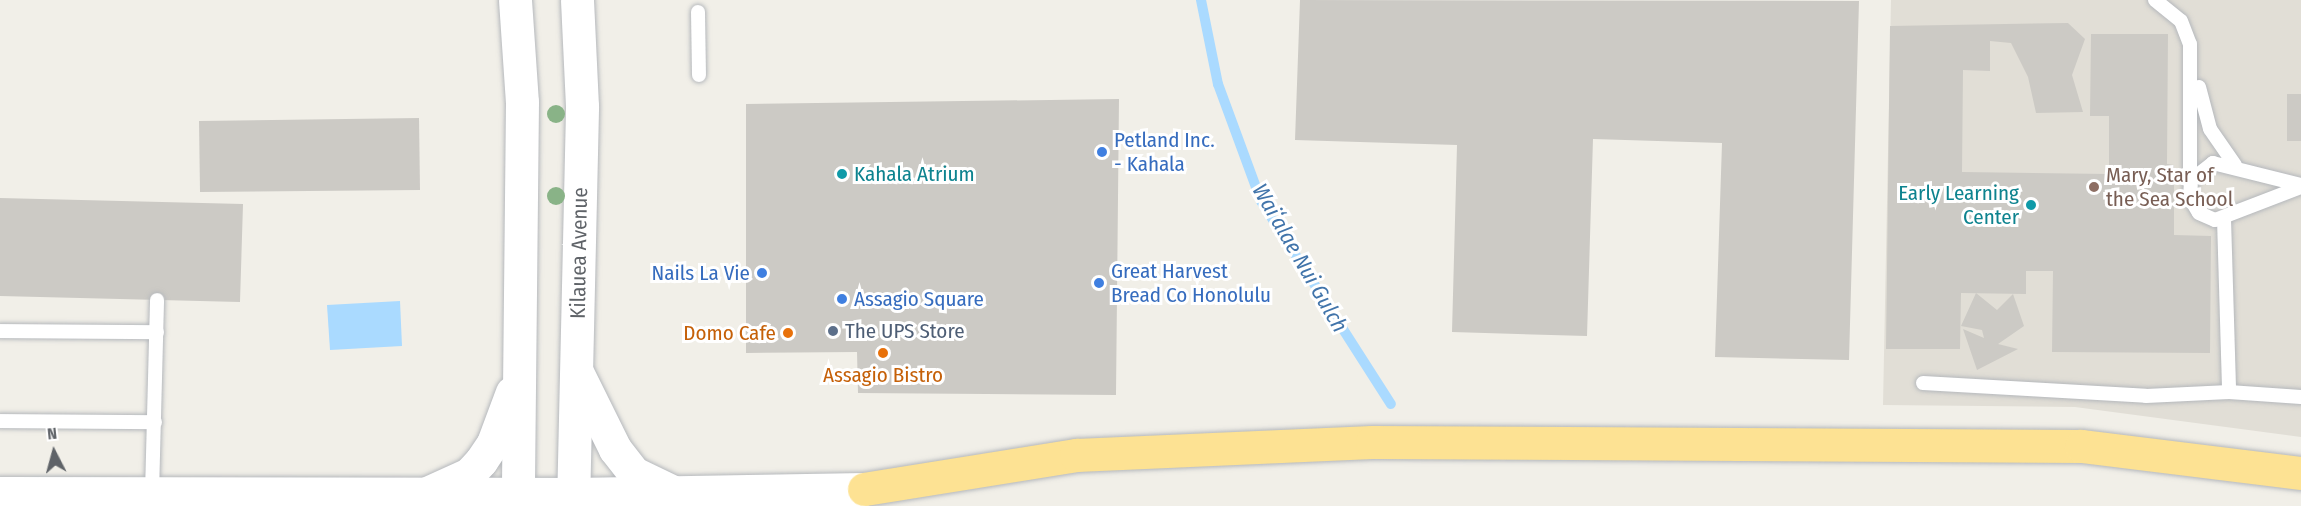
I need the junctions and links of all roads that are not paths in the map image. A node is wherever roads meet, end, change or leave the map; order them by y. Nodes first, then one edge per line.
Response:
1 (515, 0) edge
2 (577, 0) edge
3 (2155, 0) edge
4 (698, 12) dead end
5 (2193, 61) junction
6 (699, 75) dead end
7 (2244, 170) junction
8 (2301, 186) edge
9 (2189, 189) junction
10 (2224, 219) junction
11 (157, 300) dead end
12 (0, 331) edge
13 (157, 332) junction
14 (520, 371) junction
15 (577, 372) junction
16 (1923, 383) dead end
17 (2229, 392) junction
18 (2301, 397) edge
19 (0, 421) edge
20 (155, 422) junction
21 (2301, 473) edge
22 (864, 489) joint
23 (673, 492) junction
24 (0, 493) edge
25 (152, 493) junction
26 (427, 493) junction
27 (518, 499) edge
28 (574, 500) edge

1 - 14 street
2 - 15 street, Kilauea Avenue
3 - 5 lane
4 - 6 lane
5 - 7 lane
5 - 9 lane
7 - 8 lane
7 - 9 lane
8 - 10 lane
9 - 10 lane
10 - 17 lane
11 - 13 lane
12 - 13 lane
13 - 20 lane
14 - 26 street
14 - 27 street
15 - 23 street
15 - 28 street, Kilauea Avenue
16 - 17 lane
17 - 18 lane
19 - 20 lane
20 - 25 lane
21 - 22 highway
22 - 23 street
23 - 28 street
24 - 25 street
25 - 26 street
26 - 27 street
27 - 28 street

